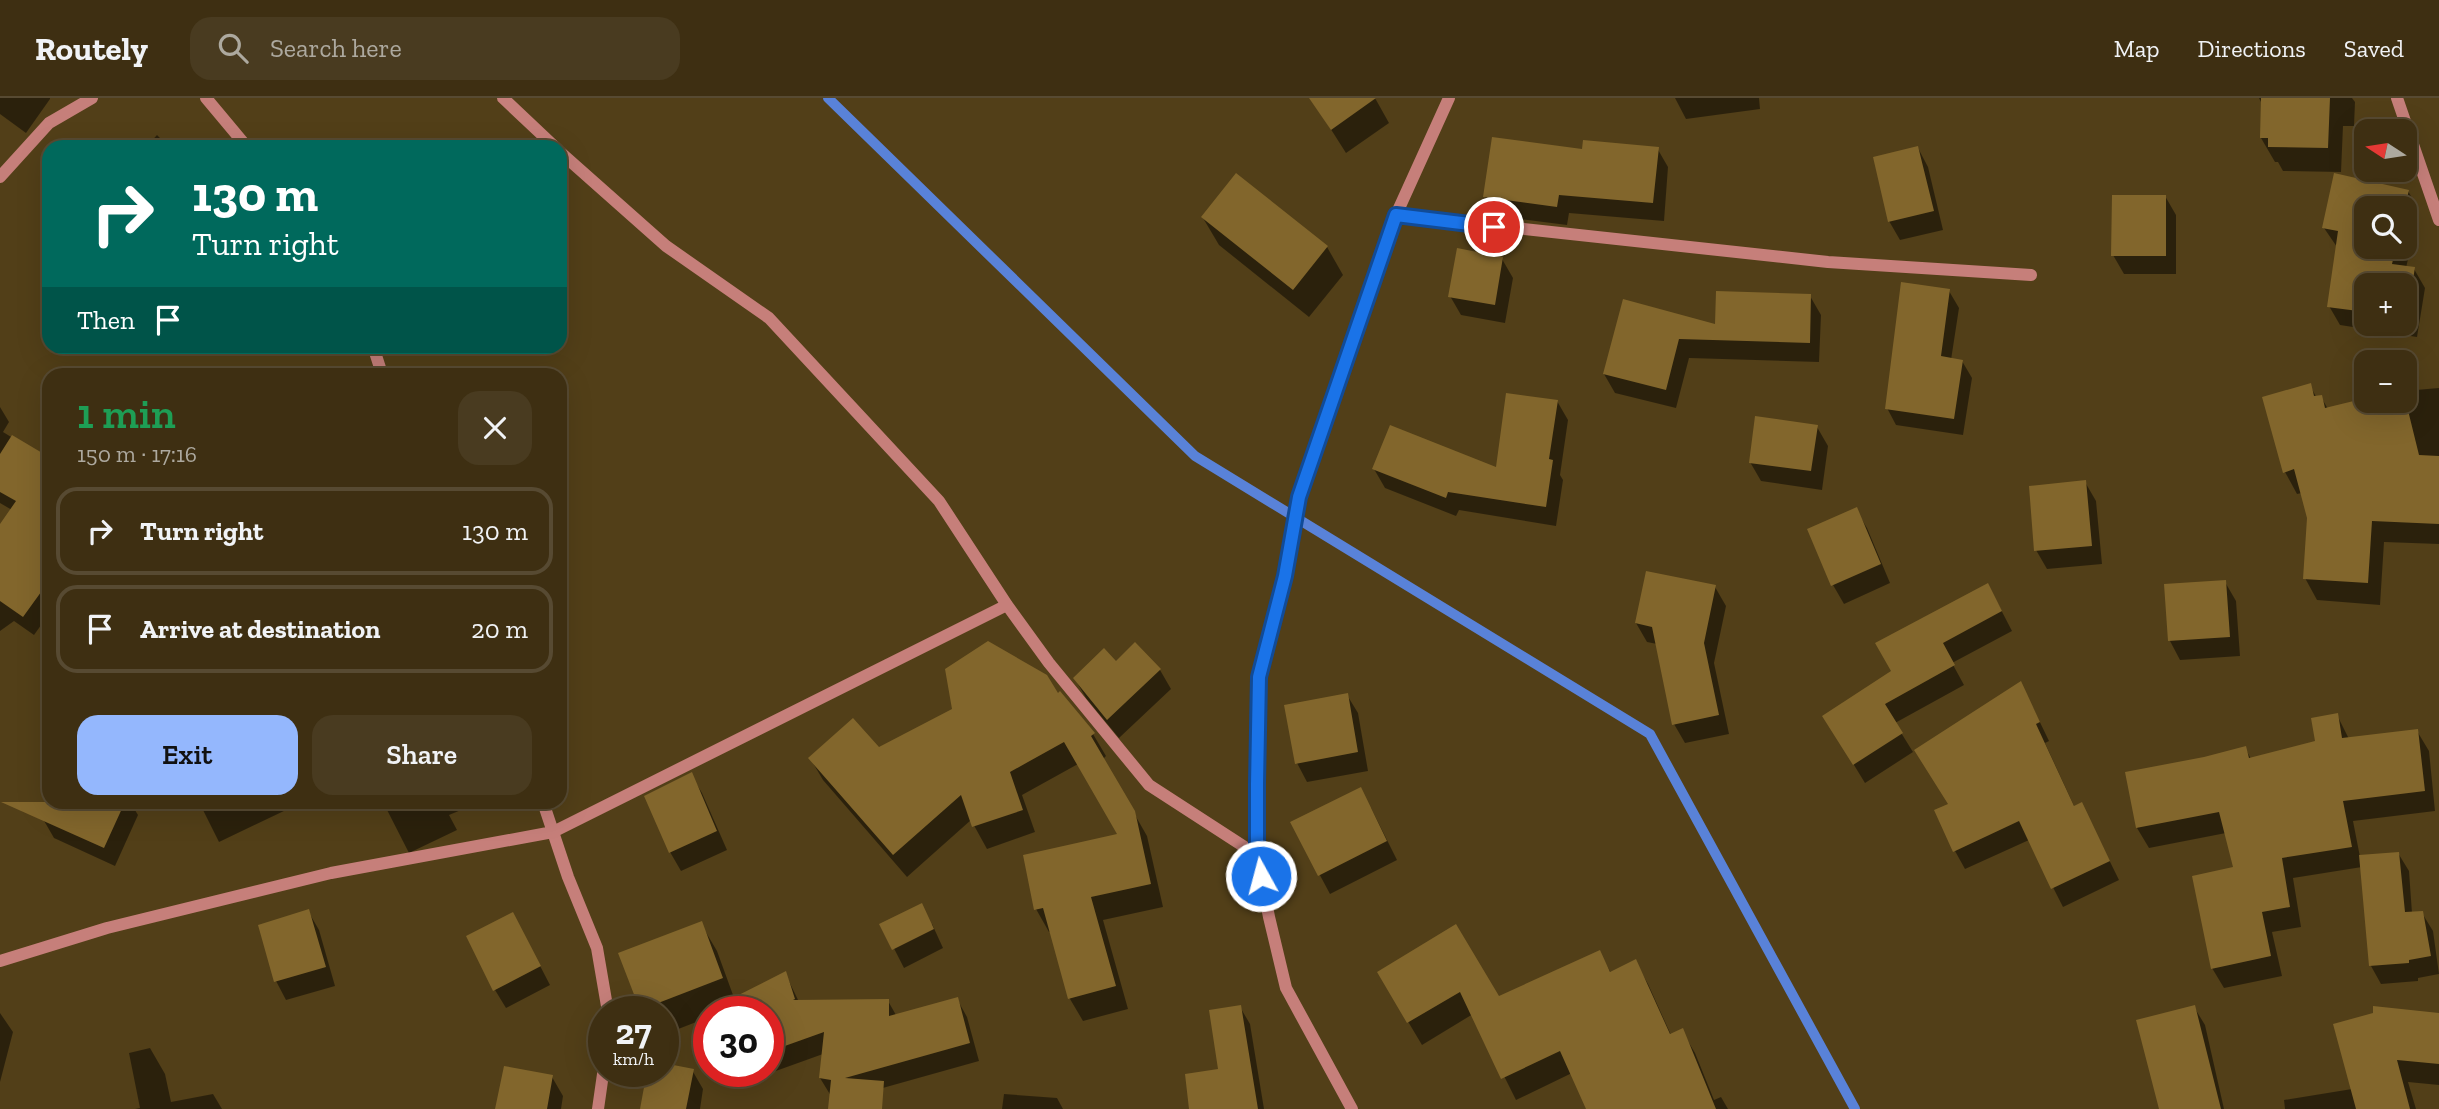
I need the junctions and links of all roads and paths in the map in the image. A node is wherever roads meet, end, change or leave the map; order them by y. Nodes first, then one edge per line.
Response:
1 (92, 98) edge
2 (206, 98) edge
3 (503, 98) edge
4 (1449, 98) edge
5 (2398, 98) edge
6 (241, 140) edge
7 (548, 140) edge
8 (567, 158) edge
9 (0, 177) edge
10 (1396, 215) junction
11 (2439, 220) edge
12 (2031, 275) dead end
13 (1007, 605) junction
14 (545, 809) edge
15 (553, 832) junction
16 (1257, 855) junction
17 (0, 961) edge
18 (605, 996) edge
19 (601, 1087) edge
20 (598, 1109) edge
21 (1352, 1109) edge

1 - 9 street
2 - 6 street
3 - 7 street
4 - 10 street
5 - 11 street
8 - 13 street
10 - 12 street
10 - 16 street
13 - 15 street
13 - 16 street
14 - 15 street
15 - 17 street
15 - 18 street
16 - 21 street
19 - 20 street

